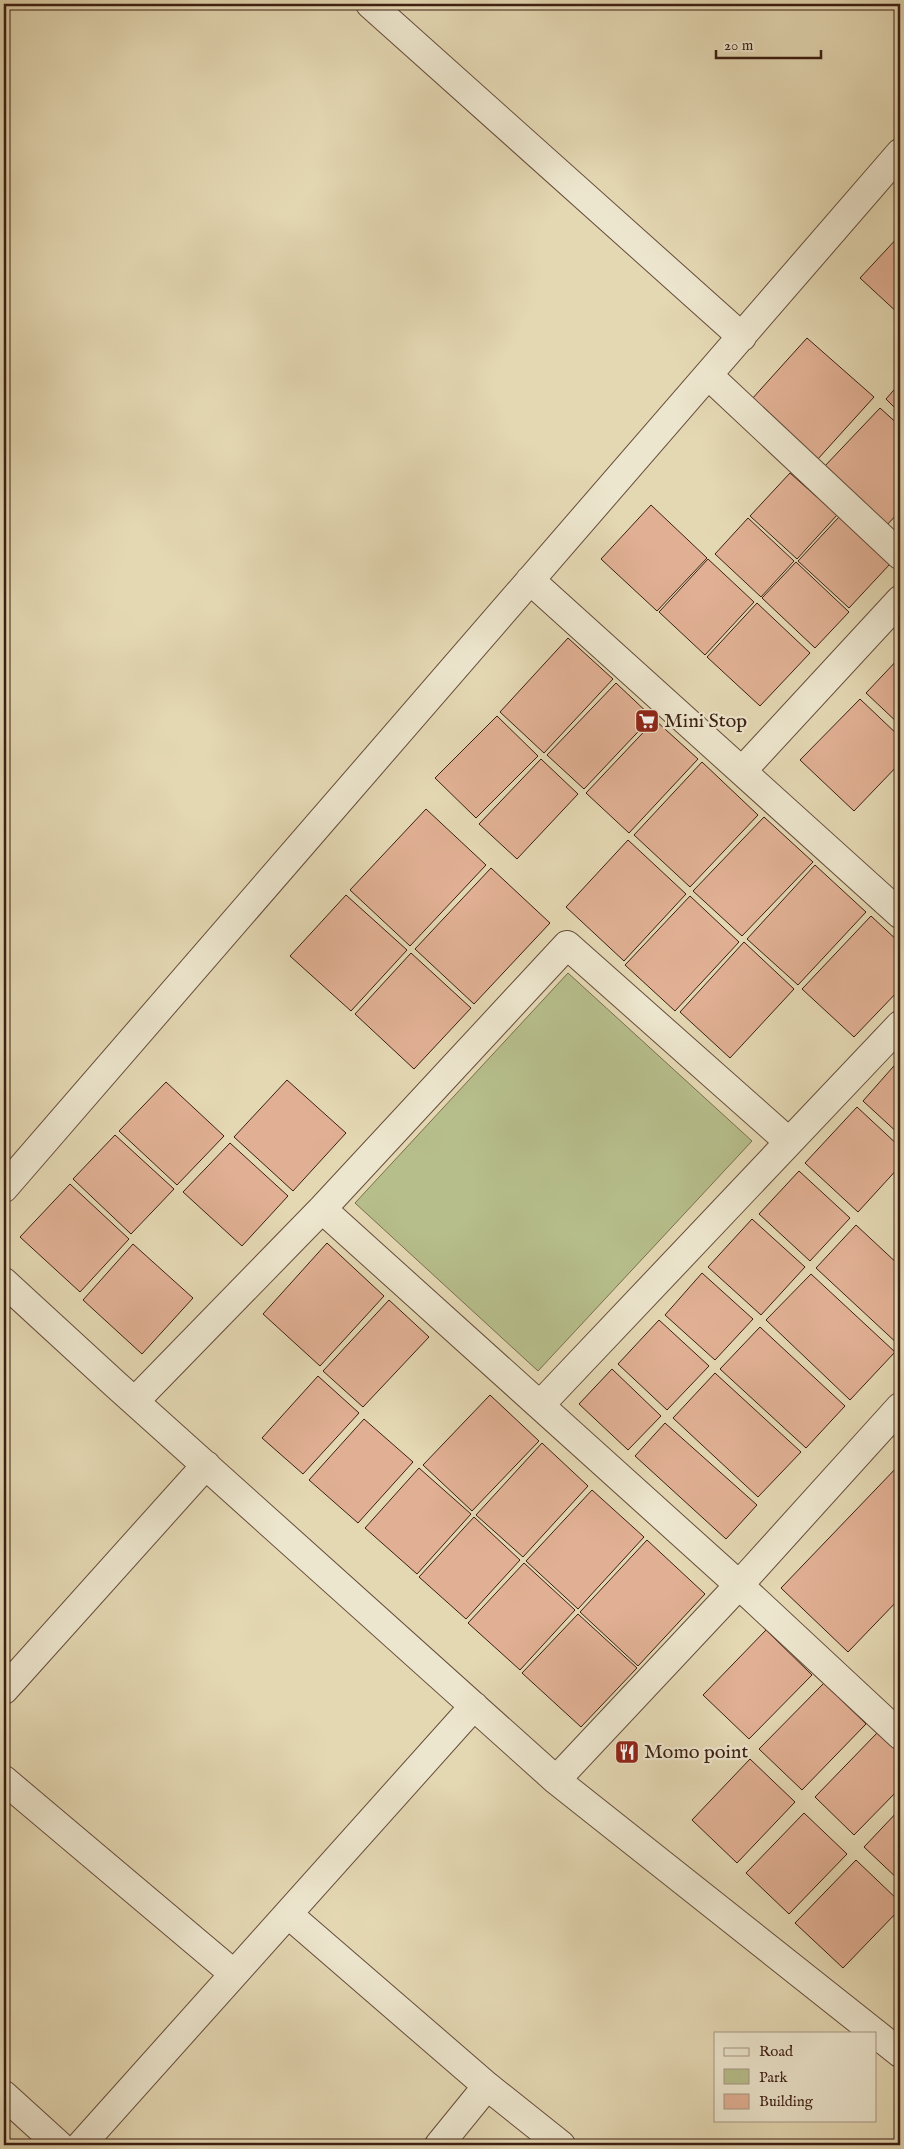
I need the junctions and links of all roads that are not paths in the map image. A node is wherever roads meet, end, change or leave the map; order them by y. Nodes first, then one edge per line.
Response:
1 (370, 4) edge
2 (900, 154) edge
3 (742, 336) junction
4 (708, 375) junction
5 (899, 552) edge
6 (530, 580) junction
7 (900, 600) edge
8 (742, 771) junction
9 (900, 914) edge
10 (900, 1025) edge
11 (789, 1142) junction
12 (4, 1188) edge
13 (322, 1210) junction
14 (7, 1290) edge
15 (135, 1402) junction
16 (540, 1405) junction
17 (900, 1406) edge
18 (206, 1465) junction
19 (739, 1586) junction
20 (4, 1690) edge
21 (474, 1706) junction
22 (900, 1735) edge
23 (4, 1780) edge
24 (556, 1780) junction
25 (288, 1914) junction
26 (234, 1974) junction
27 (874, 2032) edge
28 (876, 2034) edge
29 (900, 2053) edge
30 (487, 2086) junction
31 (4, 2094) edge
32 (59, 2145) edge
33 (81, 2145) edge
34 (439, 2145) edge
35 (561, 2145) edge

1 - 3 street
2 - 3 street
3 - 4 street
4 - 5 street
4 - 6 street
6 - 8 street
6 - 12 street
7 - 8 street
8 - 9 street
10 - 11 street
11 - 13 street
11 - 16 street
13 - 15 street
13 - 16 street
14 - 15 street
15 - 18 street
16 - 19 street
17 - 19 street
18 - 20 street
18 - 21 street
19 - 22 street
19 - 24 street
21 - 24 street
21 - 25 street
23 - 26 street
24 - 27 street
25 - 26 street
25 - 30 street
26 - 33 street
28 - 29 street
30 - 34 street
30 - 35 street
31 - 32 street

